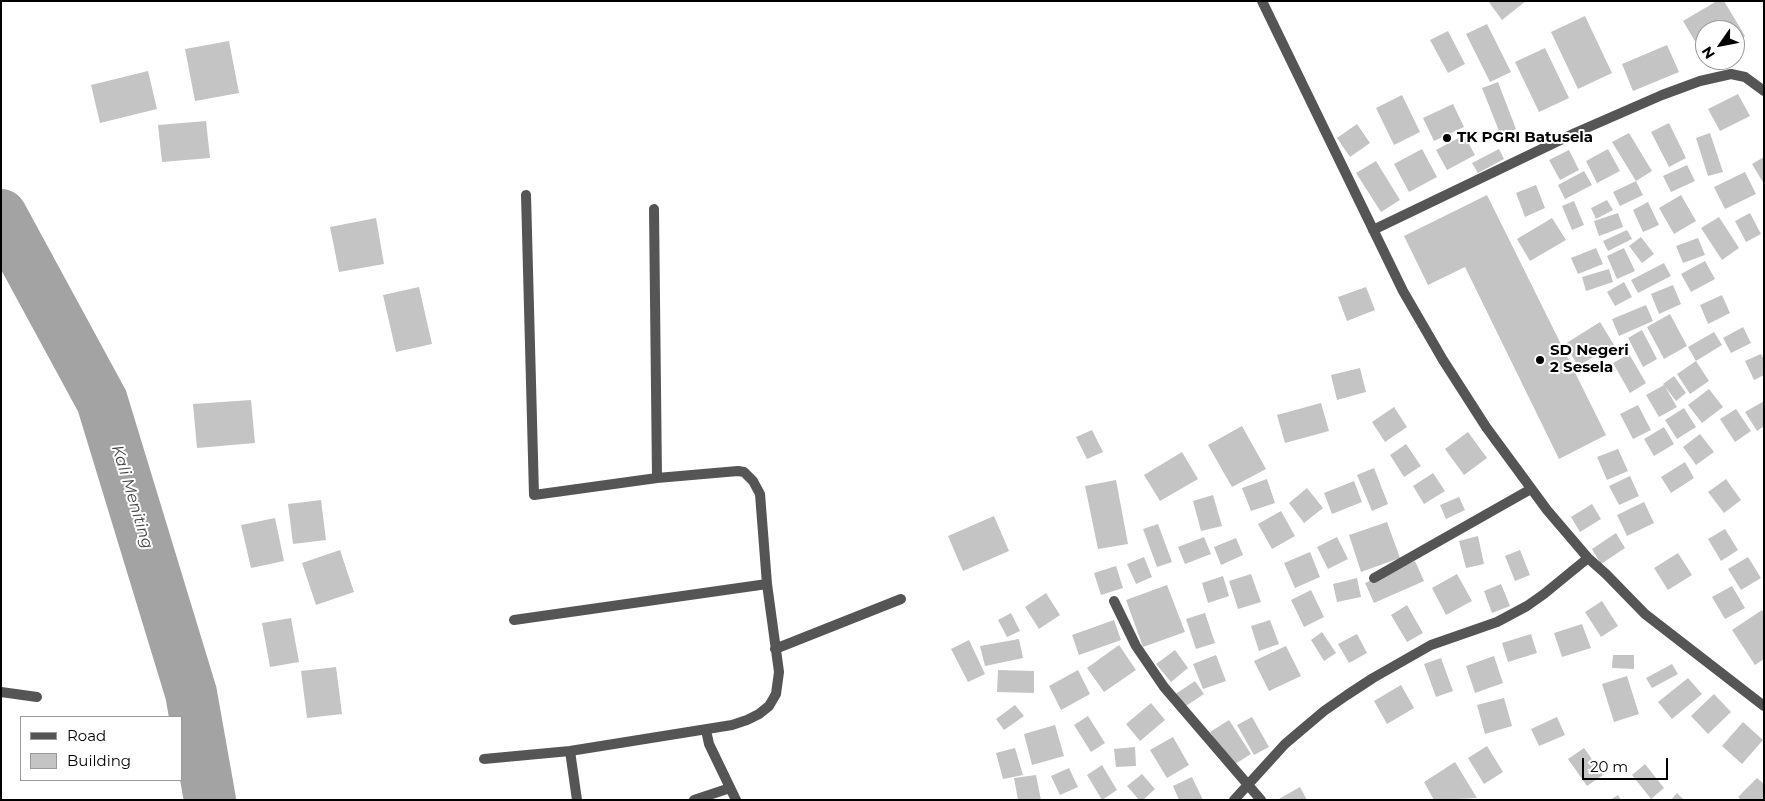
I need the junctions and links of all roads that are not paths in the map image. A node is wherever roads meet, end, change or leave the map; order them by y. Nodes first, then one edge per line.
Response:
1 (1262, 1) edge
2 (1764, 91) edge
3 (526, 195) dead end
4 (654, 209) dead end
5 (1373, 230) junction
6 (657, 478) junction
7 (1531, 489) junction
8 (1588, 558) junction
9 (1374, 578) dead end
10 (767, 584) junction
11 (901, 599) dead end
12 (1114, 601) dead end
13 (514, 620) dead end
14 (776, 649) junction
15 (1, 692) edge
16 (37, 697) dead end
17 (1764, 706) edge
18 (706, 730) junction
19 (570, 751) junction
20 (484, 759) dead end
21 (1248, 784) junction
22 (730, 788) junction
23 (577, 800) edge
24 (694, 800) edge
25 (736, 800) edge
26 (1234, 800) edge
27 (1261, 800) edge

1 - 5 street
2 - 5 street
3 - 6 street
4 - 6 street
5 - 7 street
6 - 10 street
7 - 8 street
7 - 9 street
8 - 17 street
8 - 21 street
10 - 13 street
10 - 14 street
11 - 14 street
12 - 21 street
14 - 18 street
15 - 16 street
18 - 19 street
18 - 22 street
19 - 20 street
19 - 23 street
21 - 26 street
21 - 27 street
22 - 24 street
22 - 25 street

